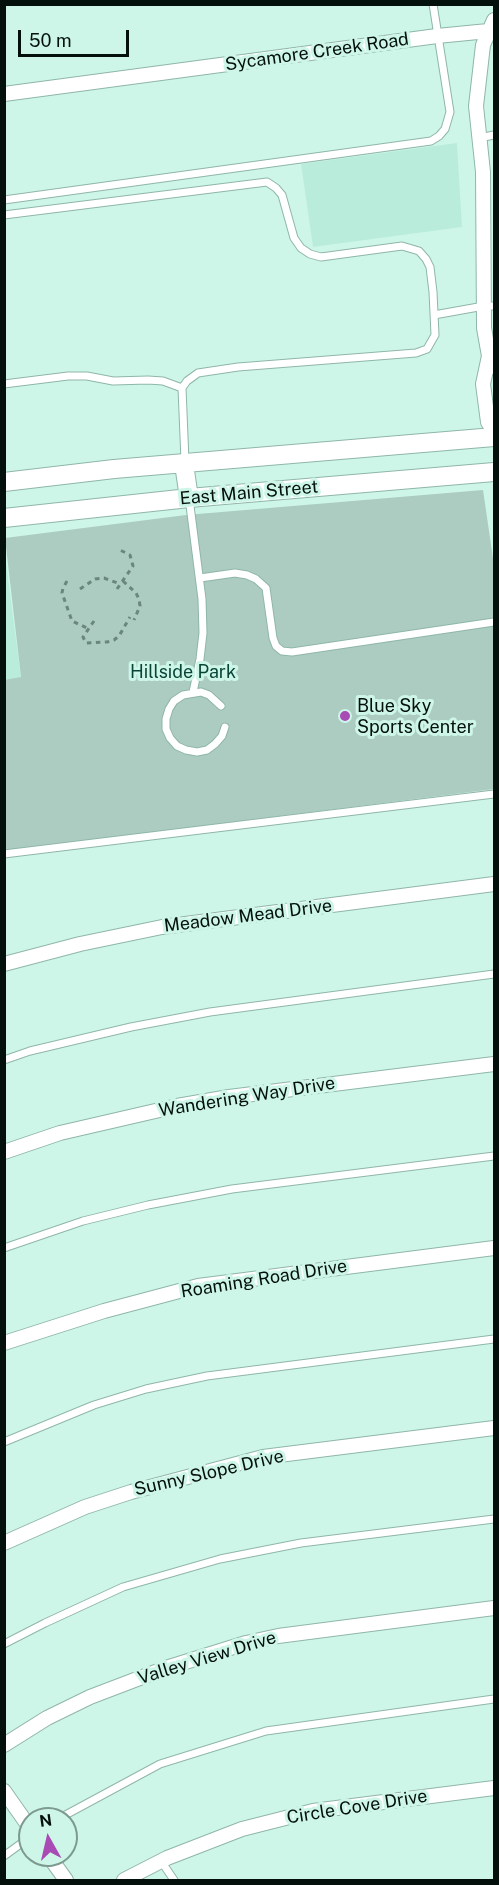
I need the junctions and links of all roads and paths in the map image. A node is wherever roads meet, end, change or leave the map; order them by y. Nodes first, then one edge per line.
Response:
1 (433, 4) edge
2 (491, 26) edge
3 (437, 36) junction
4 (4, 94) edge
5 (495, 135) edge
6 (479, 138) junction
7 (4, 200) edge
8 (4, 215) edge
9 (489, 306) edge
10 (434, 315) junction
11 (492, 362) edge
12 (4, 384) edge
13 (182, 388) junction
14 (495, 431) edge
15 (495, 437) edge
16 (184, 464) junction
17 (495, 472) edge
18 (4, 482) edge
19 (189, 498) junction
20 (4, 518) edge
21 (118, 549) dead end
22 (200, 578) junction
23 (67, 581) dead end
24 (122, 583) junction
25 (80, 589) dead end
26 (117, 589) dead end
27 (130, 617) dead end
28 (134, 620) dead end
29 (94, 621) dead end
30 (495, 622) edge
31 (89, 629) junction
32 (193, 692) junction
33 (221, 706) dead end
34 (225, 727) dead end
35 (495, 794) edge
36 (4, 854) edge
37 (495, 884) edge
38 (4, 964) edge
39 (495, 974) edge
40 (4, 1059) edge
41 (495, 1064) edge
42 (4, 1152) edge
43 (495, 1156) edge
44 (4, 1248) edge
45 (495, 1248) edge
46 (495, 1339) edge
47 (4, 1343) edge
48 (495, 1428) edge
49 (4, 1442) edge
50 (495, 1519) edge
51 (4, 1543) edge
52 (495, 1608) edge
53 (4, 1644) edge
54 (495, 1699) edge
55 (4, 1744) edge
56 (495, 1788) edge
57 (4, 1791) edge
58 (78, 1807) edge
59 (18, 1811) edge
60 (18, 1846) edge
61 (4, 1856) edge
62 (161, 1861) junction
63 (56, 1867) edge
64 (66, 1881) edge
65 (124, 1881) edge
66 (174, 1881) edge

1 - 3 lane
2 - 3 street, Sycamore Creek Road
2 - 6 street
3 - 4 street, Sycamore Creek Road
3 - 7 lane
5 - 6 lane
6 - 9 street
8 - 10 lane
9 - 10 lane
9 - 11 street
10 - 13 lane
11 - 14 street
12 - 13 lane
13 - 16 lane
15 - 16 main road, East Main Street
16 - 18 main road, East Main Street
16 - 19 main road
17 - 19 main road, East Main Street
19 - 20 main road, East Main Street
19 - 22 lane
21 - 24 path
22 - 30 lane
22 - 32 lane
23 - 31 path
24 - 25 path
24 - 26 path
24 - 28 path
27 - 31 path
29 - 31 path
32 - 33 lane
32 - 34 lane
35 - 36 lane
37 - 38 street, Meadow Mead Drive
39 - 40 lane
41 - 42 street, Wandering Way Drive
43 - 44 lane
45 - 47 street, Roaming Road Drive
46 - 49 lane
48 - 51 street, Sunny Slope Drive
50 - 53 lane
52 - 55 street, Valley View Drive
54 - 58 lane
56 - 62 street, Circle Cove Drive
57 - 59 street
60 - 61 lane
62 - 65 street, Circle Cove Drive
62 - 66 lane
63 - 64 street

